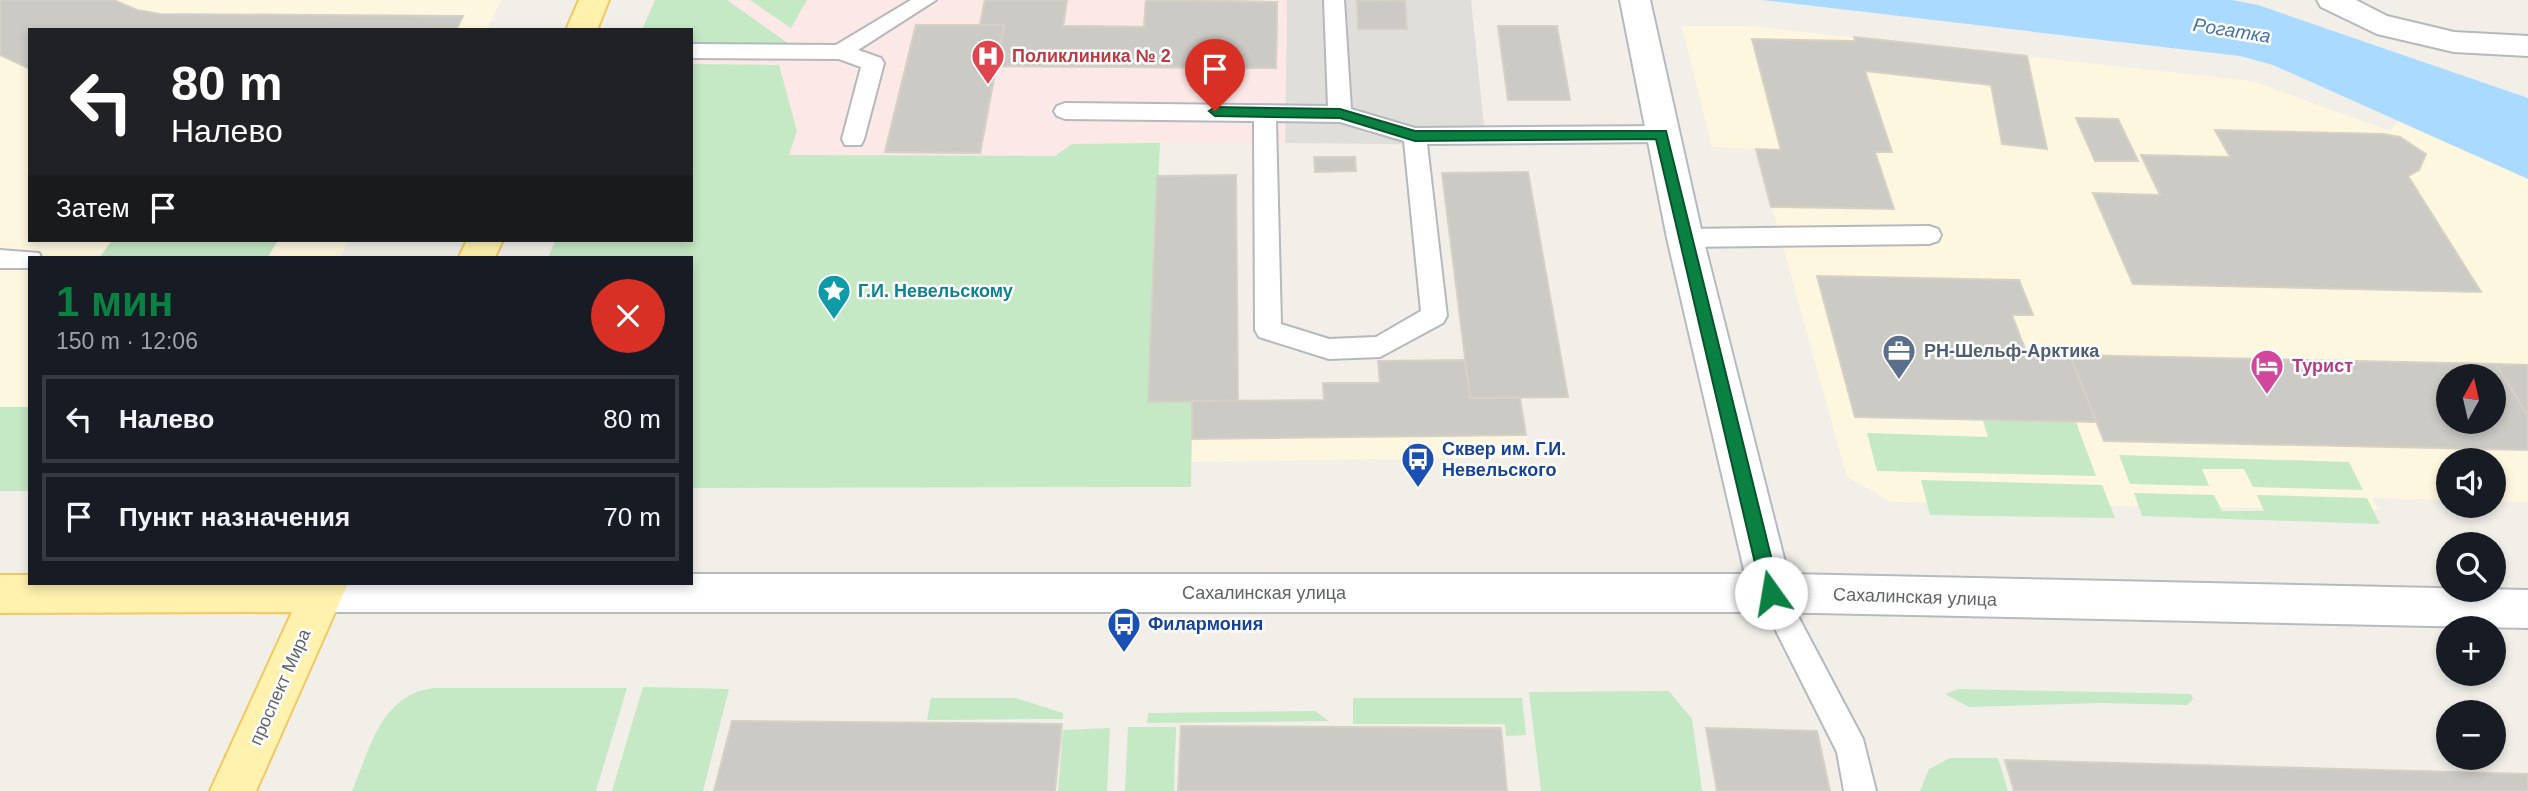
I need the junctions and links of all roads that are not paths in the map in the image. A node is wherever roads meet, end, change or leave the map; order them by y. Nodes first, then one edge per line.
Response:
1 (594, 0) edge
2 (926, 0) edge
3 (1335, 0) edge
4 (2332, 0) edge
5 (1636, 6) edge
6 (582, 28) edge
7 (2528, 46) edge
8 (693, 51) edge
9 (840, 52) junction
10 (1065, 111) dead end
11 (1265, 112) junction
12 (1340, 114) junction
13 (1662, 134) junction
14 (1415, 136) junction
15 (853, 139) dead end
16 (1929, 235) dead end
17 (1685, 238) junction
18 (0, 259) edge
19 (28, 259) edge
20 (324, 588) edge
21 (1771, 593) junction
22 (0, 594) edge
23 (2528, 609) edge
24 (233, 791) edge
25 (1860, 791) edge

1 - 6 main road
2 - 9 lane
3 - 12 lane
4 - 7 main road
5 - 13 main road
8 - 9 lane
9 - 15 lane
10 - 11 lane
11 - 12 lane
11 - 14 lane
12 - 14 lane
13 - 14 lane
13 - 17 main road
16 - 17 lane
17 - 21 main road
18 - 19 lane
20 - 21 main road, Сахалинская улица
20 - 22 main road, Сахалинская улица
20 - 24 main road, проспект Мира
21 - 23 main road, Сахалинская улица
21 - 25 lane

